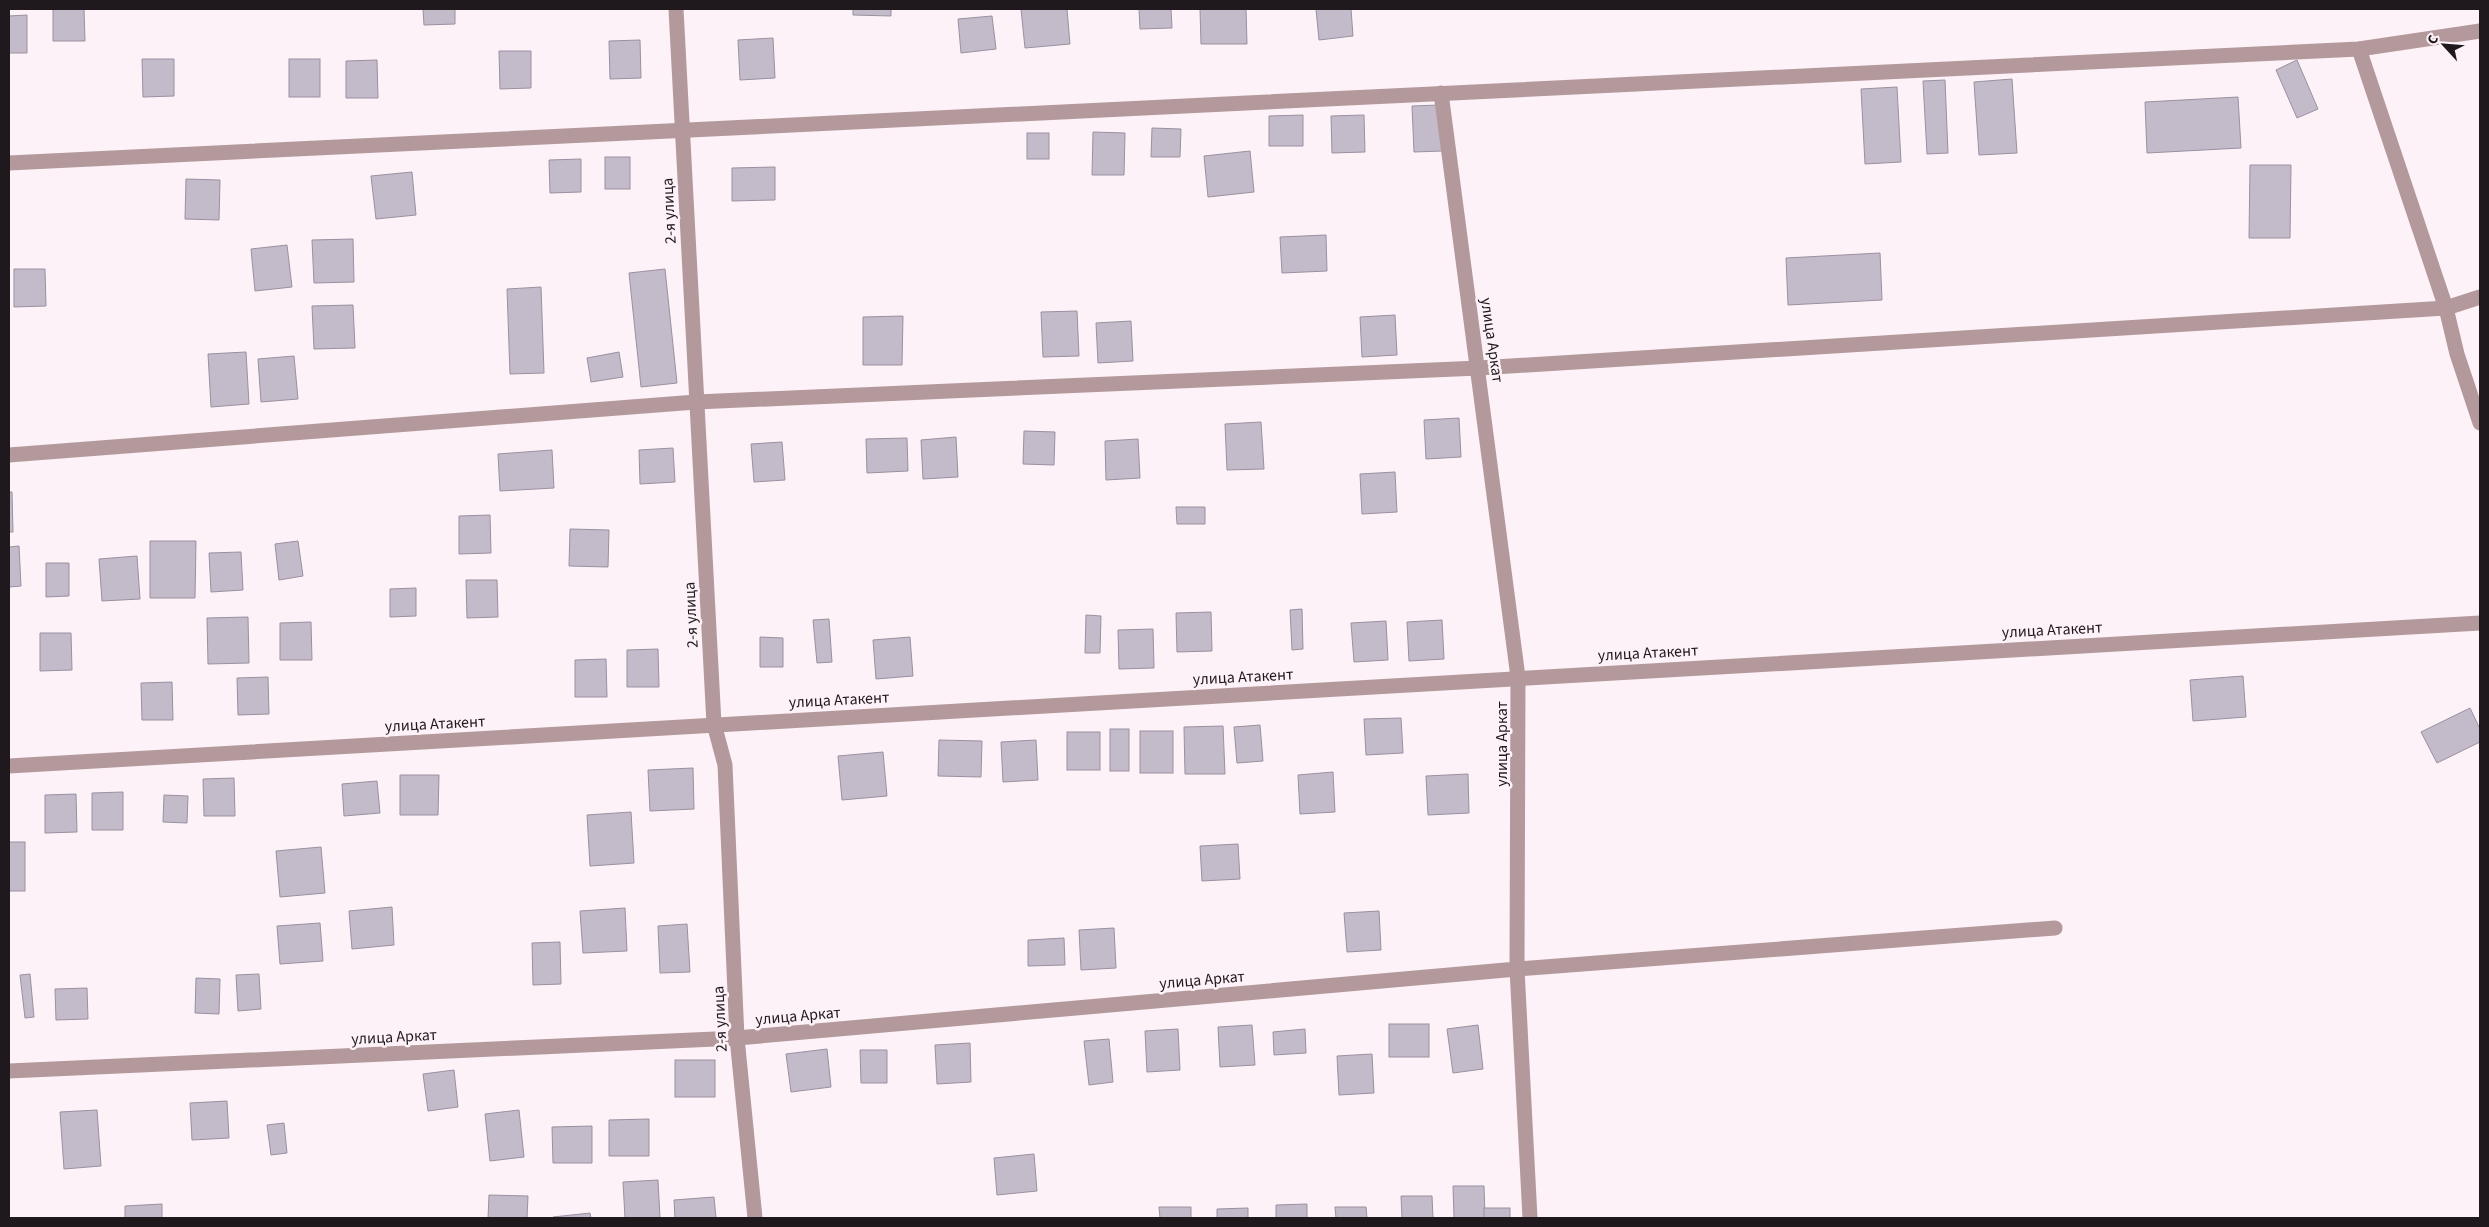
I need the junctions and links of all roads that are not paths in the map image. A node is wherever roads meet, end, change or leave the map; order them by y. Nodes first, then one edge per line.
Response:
1 (676, 9) edge
2 (2480, 31) edge
3 (2359, 49) junction
4 (1442, 93) junction
5 (681, 131) junction
6 (9, 163) edge
7 (2480, 297) edge
8 (2446, 308) junction
9 (1479, 368) junction
10 (696, 402) junction
11 (2480, 424) edge
12 (9, 455) edge
13 (2480, 623) edge
14 (1518, 677) junction
15 (714, 724) junction
16 (9, 766) edge
17 (2055, 928) dead end
18 (1517, 969) junction
19 (736, 1038) junction
20 (9, 1071) edge
21 (755, 1218) edge
22 (1530, 1218) edge

1 - 5 street, 2-я улица
2 - 3 street
3 - 4 street
3 - 8 street
4 - 5 street
4 - 9 street, улица Аркат
5 - 6 street
5 - 10 street, 2-я улица
7 - 8 street
8 - 9 street
8 - 11 street
9 - 10 street
9 - 14 street, улица Аркат
10 - 12 street
10 - 15 street, 2-я улица
13 - 14 street, улица Атакент
14 - 15 street, улица Атакент
14 - 18 street, улица Аркат
15 - 16 street, улица Атакент
15 - 19 street, 2-я улица
17 - 18 street
18 - 19 street, улица Аркат
18 - 22 street
19 - 20 street, улица Аркат
19 - 21 street, 2-я улица

